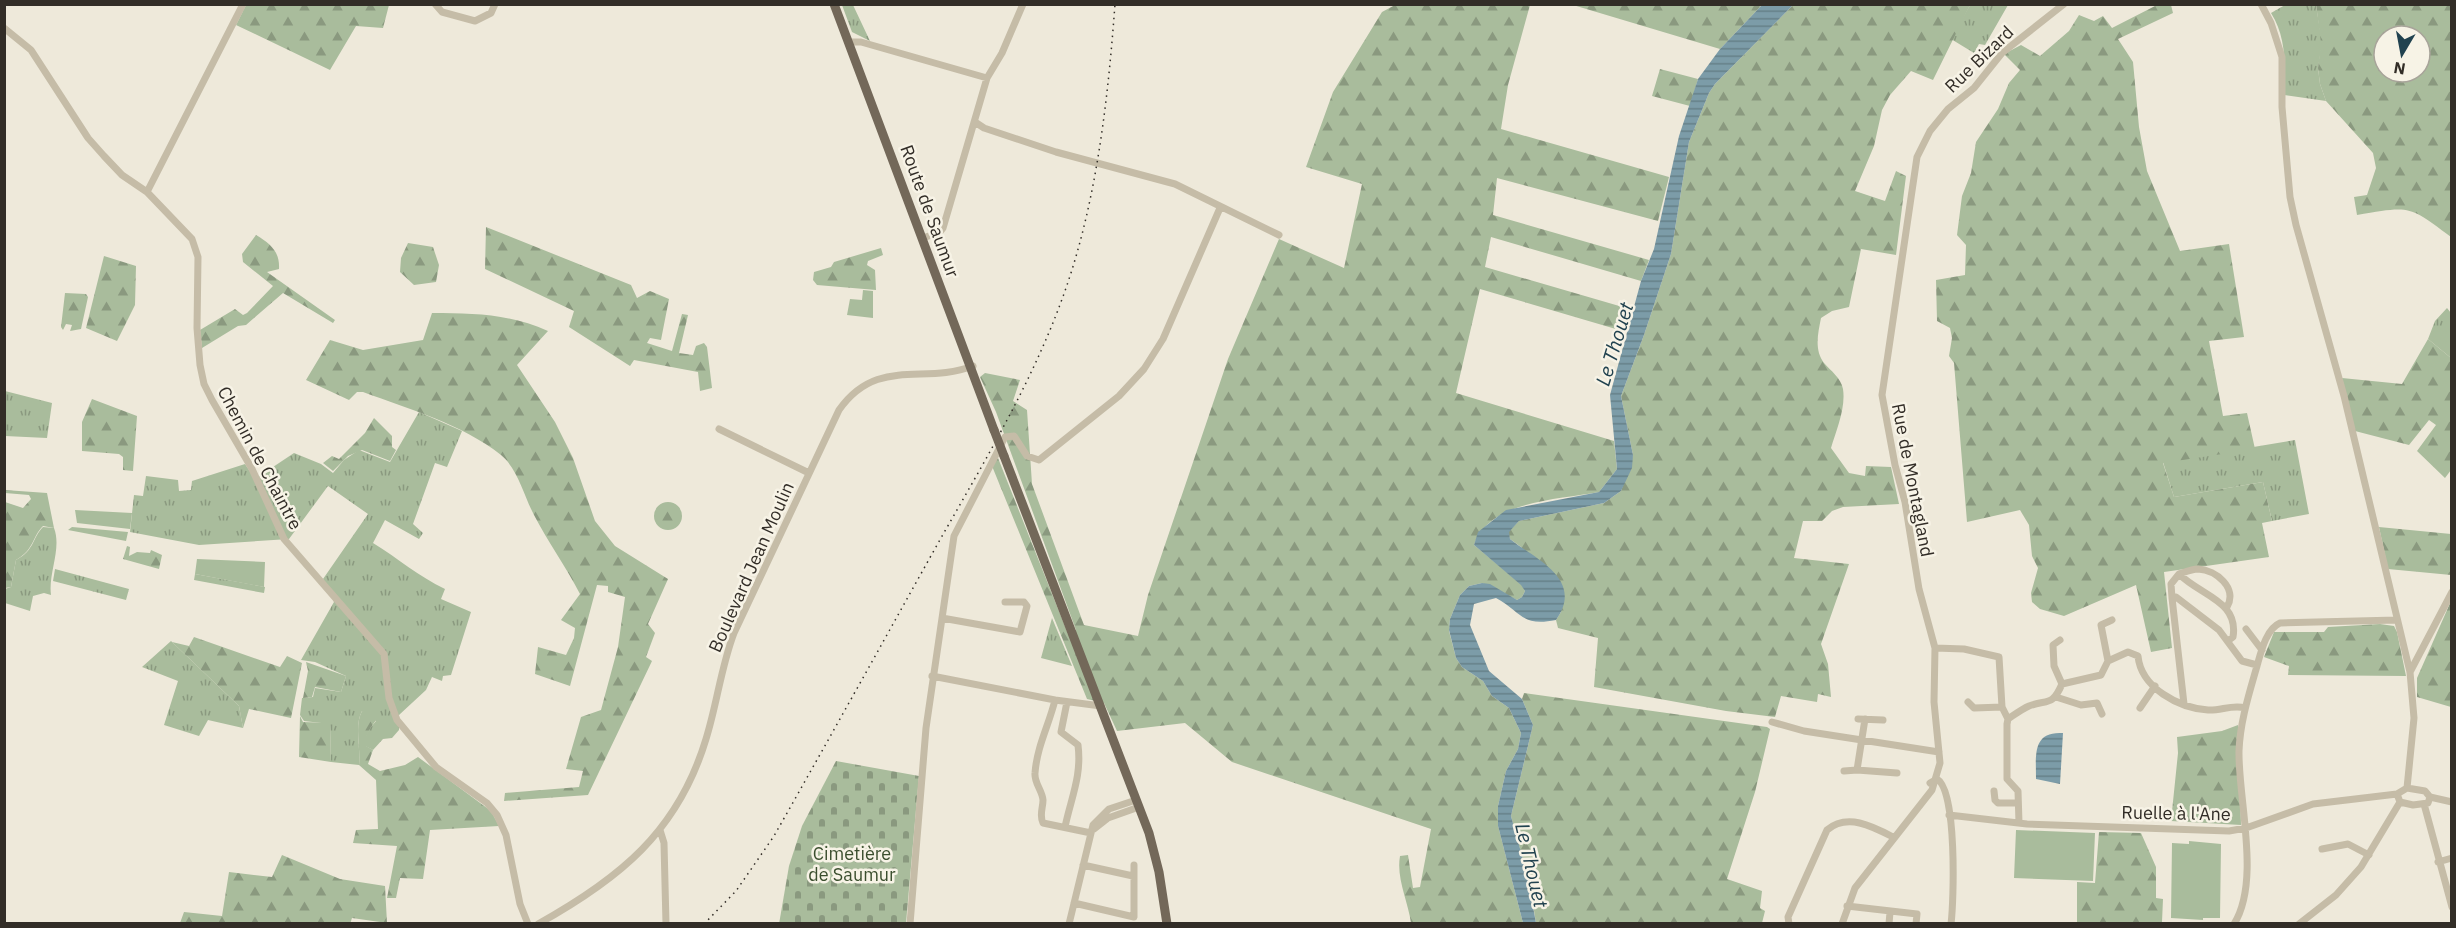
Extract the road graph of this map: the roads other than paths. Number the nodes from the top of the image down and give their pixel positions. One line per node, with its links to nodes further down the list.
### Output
1 (243, 4): 13 (street)
2 (435, 4): 3 (street)
3 (495, 4)
4 (836, 4): 9 (main road, Route de Saumur)
5 (1023, 4): 10 (street)
6 (2064, 4): 12 (street, Rue Bizard)
7 (2261, 4): 27 (street)
8 (4, 28): 13 (street, Chemin de Chaintre)
9 (850, 41): 10 (street); 16 (main road, Route de Saumur)
10 (987, 78): 11 (street)
11 (975, 122): 14 (street); 16 (street)
12 (1923, 142): 31 (street, Rue de Montagland)
13 (147, 192): 87 (street, Chemin de Chaintre)
14 (1220, 208): 15 (street); 25 (street)
15 (1279, 235)
16 (924, 238): 17 (main road, Route de Saumur)
17 (971, 366): 19 (street, Boulevard Jean Moulin); 44 (main road, Route de Saumur, bridge)
18 (719, 429): 19 (street)
19 (809, 473): 72 (street, Boulevard Jean Moulin)
20 (2179, 574): 22 (street); 24 (street); 24 (street)
21 (2451, 592): 35 (street)
22 (2172, 598): 30 (street); 43 (street)
23 (1005, 602): 25 (street)
24 (2227, 608): 30 (street)
25 (942, 618): 36 (street)
26 (2112, 620): 33 (street)
27 (2397, 620): 32 (street); 35 (street)
28 (2246, 629): 32 (street)
29 (2060, 640): 37 (street)
30 (2229, 640): 34 (street)
31 (1935, 648): 45 (street); 55 (street, Rue de Montagland)
32 (2262, 650): 34 (street)
33 (2108, 661): 37 (street); 38 (street)
34 (2257, 665): 47 (street)
35 (2410, 672): 60 (street)
36 (932, 676): 40 (street); 90 (street)
37 (2061, 684): 39 (street)
38 (2155, 686): 43 (street); 46 (street)
39 (2056, 697): 48 (street); 49 (street)
40 (1055, 700): 41 (street); 52 (street)
41 (1067, 702): 44 (street); 53 (street)
42 (1968, 702): 45 (street)
43 (2184, 704): 47 (street)
44 (1101, 706): 66 (main road, Route de Saumur)
45 (2002, 707): 49 (street)
46 (2140, 708)
47 (2245, 708): 71 (street)
48 (2102, 714)
49 (2008, 719): 65 (street)
50 (1883, 720): 54 (street)
51 (1772, 723): 54 (street)
52 (1046, 729): 53 (street); 70 (street)
53 (1061, 732): 70 (street)
54 (1862, 740): 55 (street); 56 (street)
55 (1939, 752): 59 (street, Rue de Montagland)
56 (1857, 770): 57 (street); 58 (street)
57 (1844, 771)
58 (1898, 773)
59 (1935, 782): 68 (street, Rue de Montagland); 74 (street)
60 (2408, 788): 62 (street); 63 (street)
61 (1994, 791): 65 (street)
62 (2430, 797): 64 (street); 67 (street)
63 (2398, 798): 67 (street, Ruelle à l'Ane); 71 (street, Ruelle à l'Ane); 76 (street)
64 (2451, 802)
65 (2018, 803): 69 (street)
66 (1137, 804): 73 (street); 92 (main road, Route de Saumur)
67 (2424, 804): 78 (street)
68 (1949, 812): 69 (street, Ruelle à l'Ane); 97 (street, Rue de Montagland)
69 (2019, 823): 71 (street, Ruelle à l'Ane)
70 (1065, 827): 73 (street)
71 (2246, 828): 98 (street)
72 (660, 830): 88 (street, Boulevard Jean Moulin); 89 (street)
73 (1091, 833): 79 (street)
74 (1893, 837): 83 (street); 93 (street)
75 (2322, 849): 76 (street)
76 (2369, 855): 99 (street)
77 (2451, 858): 78 (street)
78 (2438, 861): 84 (street)
79 (1083, 865): 81 (street); 82 (street)
80 (1134, 865): 81 (street)
81 (1133, 876): 86 (street)
82 (1074, 903): 86 (street); 91 (street)
83 (1847, 906): 85 (street); 94 (street)
84 (2451, 906)
85 (1890, 912): 95 (street); 96 (street)
86 (1130, 920)
87 (528, 924)
88 (538, 924)
89 (666, 924)
90 (910, 924)
91 (1069, 924)
92 (1167, 924)
93 (1789, 924)
94 (1842, 924)
95 (1889, 924)
96 (1916, 924)
97 (1952, 924)
98 (2234, 924)
99 (2299, 924)

